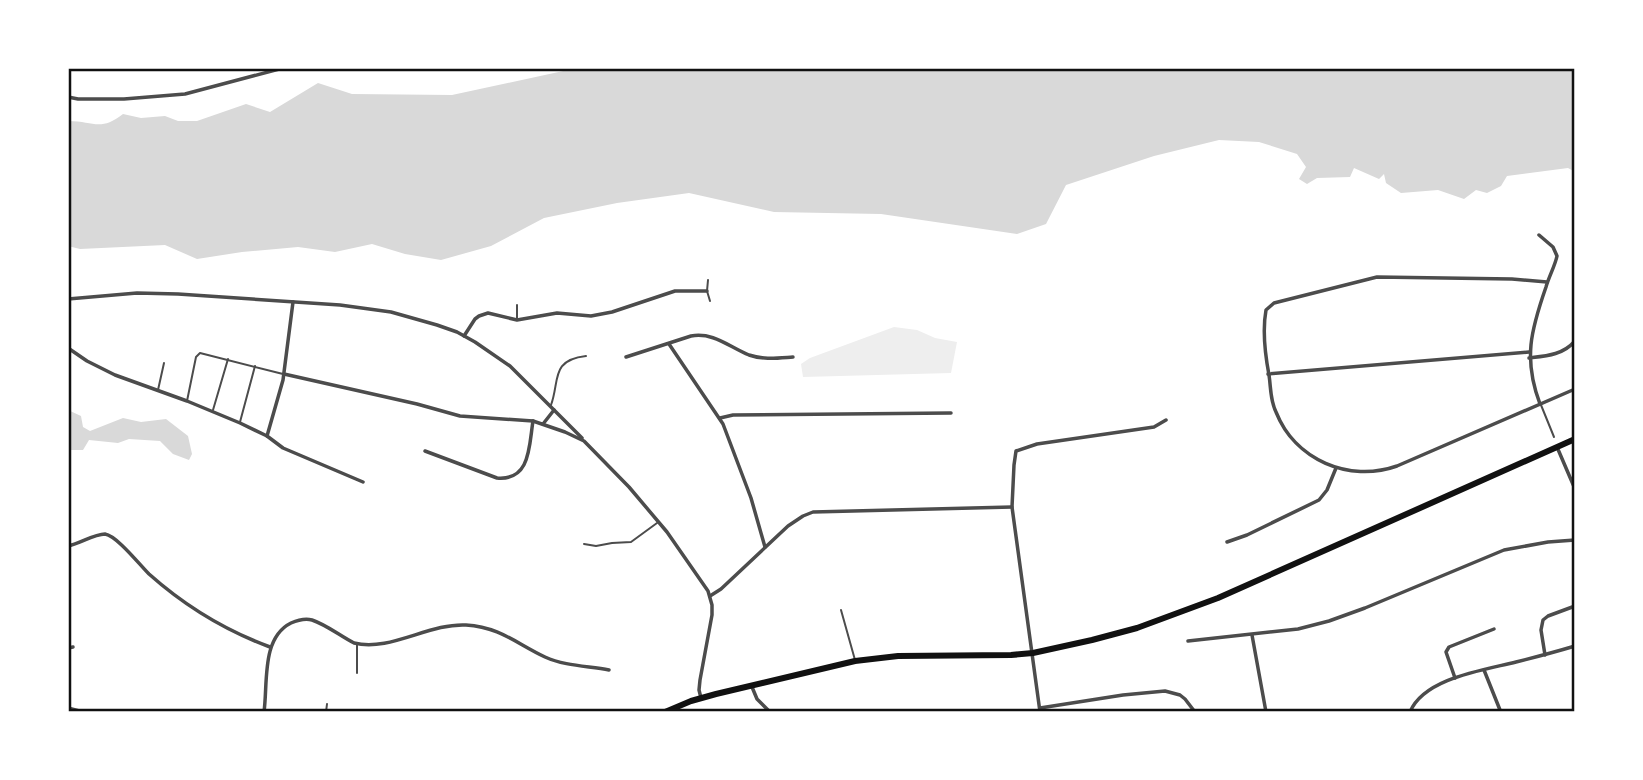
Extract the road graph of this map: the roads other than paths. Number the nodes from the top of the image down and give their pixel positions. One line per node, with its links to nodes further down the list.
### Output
1 (71, 68): 2 (street)
2 (119, 68)
3 (283, 68): 4 (street)
4 (68, 97)
5 (1539, 235): 7 (street)
6 (708, 280): 8 (lane)
7 (1547, 282): 18 (street); 27 (street)
8 (707, 291): 10 (lane); 13 (street)
9 (68, 299): 11 (street)
10 (710, 301)
11 (293, 302): 14 (street); 26 (street)
12 (517, 305): 13 (lane)
13 (517, 320): 14 (street)
14 (464, 336): 32 (street)
15 (1575, 341): 22 (street)
16 (669, 344): 20 (street); 21 (street); 35 (street)
17 (68, 348): 29 (street)
18 (1529, 352): 22 (street); 27 (street)
19 (586, 356): 32 (lane)
20 (626, 357)
21 (793, 357)
22 (1529, 358): 31 (street)
23 (228, 359): 25 (lane); 30 (lane); 33 (lane)
24 (164, 363): 29 (lane)
25 (255, 366): 26 (lane); 38 (lane)
26 (284, 374): 37 (street); 40 (street)
27 (1268, 374): 46 (street)
28 (1575, 389): 31 (street)
29 (158, 391): 30 (street)
30 (187, 401): 33 (street)
31 (1540, 404): 41 (lane); 46 (street)
32 (552, 408): 39 (street); 43 (street)
33 (212, 411): 38 (street)
34 (951, 413): 35 (street)
35 (720, 418): 55 (street)
36 (1166, 420): 49 (street)
37 (533, 421): 39 (street); 45 (street)
38 (240, 423): 40 (street)
39 (543, 424): 43 (street)
40 (267, 436): 47 (street)
41 (1554, 437)
42 (1575, 439): 44 (main road)
43 (584, 442): 50 (street)
44 (1557, 447): 48 (street); 65 (main road)
45 (425, 451)
46 (1336, 468): 52 (street)
47 (363, 482)
48 (1575, 489)
49 (1013, 508): 55 (street); 65 (street)
50 (658, 522): 53 (lane); 56 (street)
51 (1575, 540): 60 (street)
52 (1227, 542)
53 (584, 544)
54 (68, 546): 64 (street)
55 (765, 547): 56 (street)
56 (710, 596): 73 (street)
57 (1575, 606): 66 (street)
58 (841, 610): 67 (lane)
59 (1494, 629): 71 (street)
60 (1252, 635): 61 (street); 83 (street)
61 (1188, 640)
62 (357, 644): 64 (street); 68 (street); 70 (lane)
63 (1575, 646): 66 (street)
64 (270, 647): 78 (street)
65 (1033, 653): 67 (main road); 76 (street)
66 (1545, 655): 69 (street)
67 (855, 661): 72 (main road)
68 (609, 670)
69 (1484, 670): 71 (street); 85 (street)
70 (357, 673)
71 (1455, 678): 84 (street)
72 (751, 685): 73 (main road); 81 (street)
73 (701, 698): 80 (main road)
74 (327, 704): 79 (lane)
75 (68, 708): 77 (street)
76 (1040, 710): 82 (street)
77 (83, 712)
78 (264, 712)
79 (326, 712)
80 (665, 712)
81 (770, 712)
82 (1195, 712)
83 (1266, 712)
84 (1410, 712)
85 (1495, 712)

